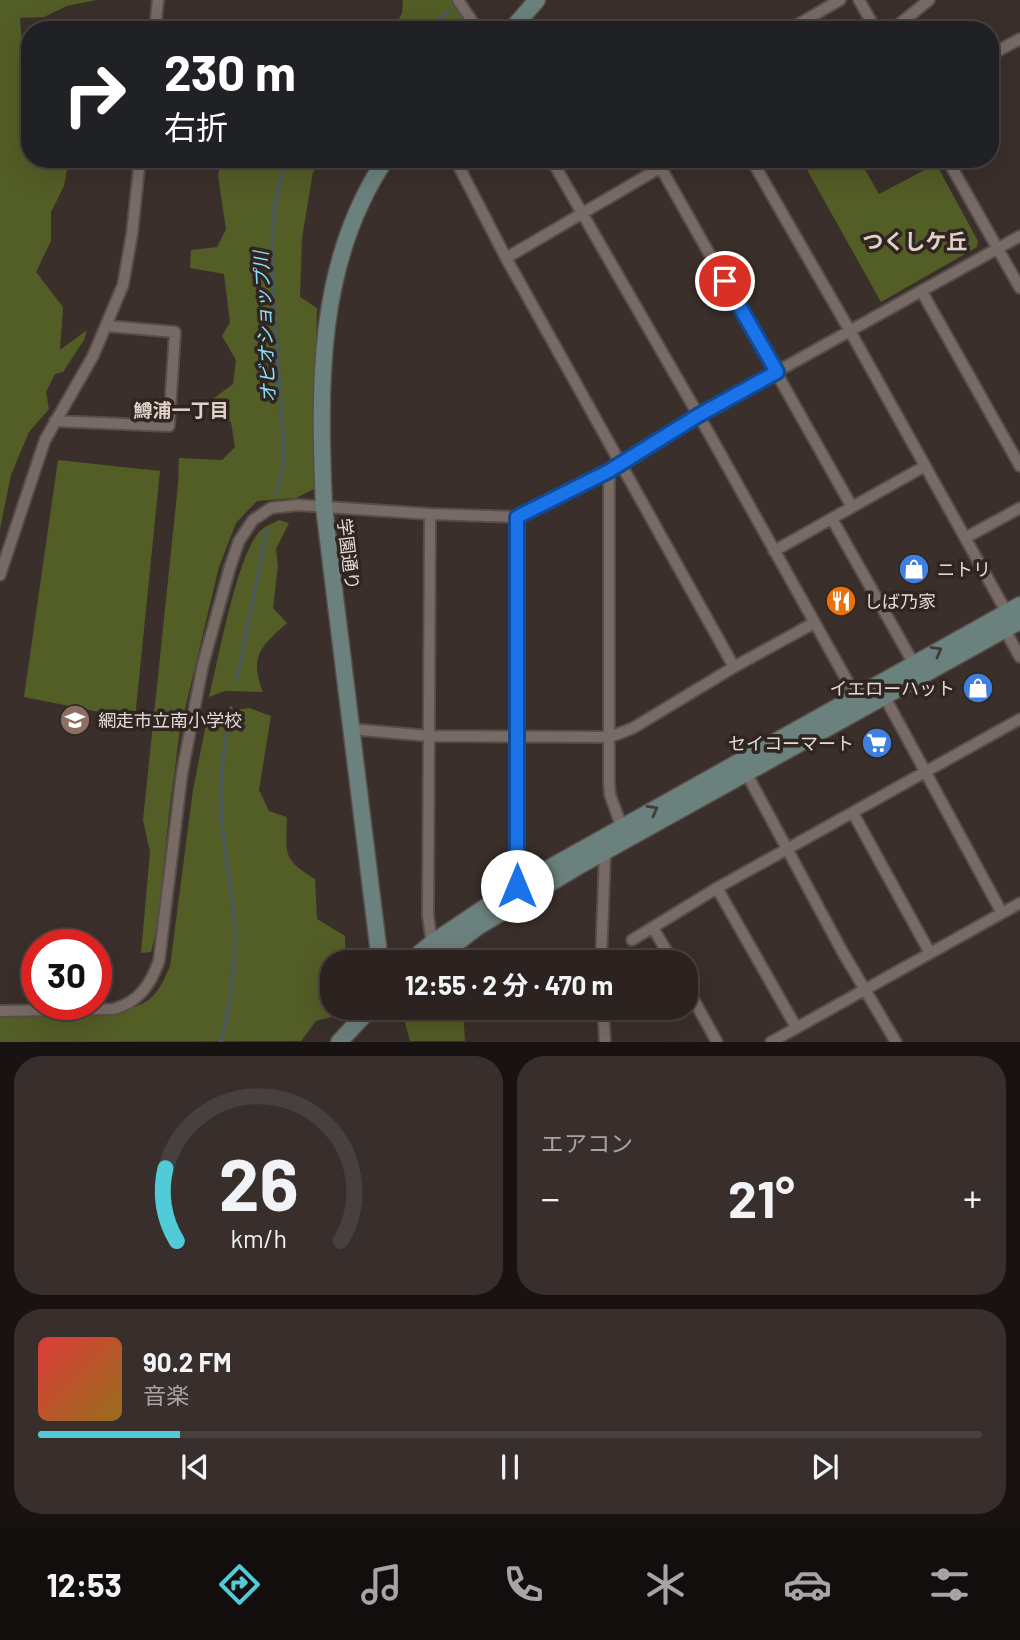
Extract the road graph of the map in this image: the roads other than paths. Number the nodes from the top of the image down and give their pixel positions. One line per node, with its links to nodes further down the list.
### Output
1 (158, 0): 7 (street)
2 (458, 0): 8 (street)
3 (537, 0): 9 (street)
4 (840, 0): 10 (street)
5 (859, 0): 11 (street)
6 (929, 0): 12 (street)
7 (156, 21)
8 (472, 21)
9 (519, 21)
10 (804, 21)
11 (871, 21)
12 (903, 21)
13 (1020, 39): 14 (street)
14 (999, 50)
15 (139, 168): 28 (street)
16 (381, 168): 37 (street, 学園通り)
17 (460, 168): 25 (street)
18 (559, 168): 22 (street)
19 (660, 168): 22 (street); 30 (street)
20 (756, 168): 29 (street)
21 (952, 168): 24 (street)
22 (582, 214): 25 (street); 31 (street)
23 (1020, 236): 24 (street)
24 (998, 248): 26 (street); 27 (street)
25 (506, 258): 33 (street)
26 (1020, 288)
27 (922, 292): 29 (street); 35 (street)
28 (107, 326): 32 (street); 32 (street)
29 (850, 331): 30 (street); 34 (street)
30 (777, 372): 31 (street); 38 (street)
31 (699, 415): 33 (street); 44 (street)
32 (55, 421): 45 (street)
33 (620, 463): 36 (street); 51 (street)
34 (925, 466): 38 (street); 43 (street)
35 (1020, 466)
36 (609, 471): 41 (street); 58 (street)
37 (324, 506): 40 (street); 55 (street, 学園通り); 80 (street)
38 (852, 508): 42 (street)
39 (1020, 508): 43 (street)
40 (430, 514): 41 (street); 56 (street)
41 (517, 517): 57 (street)
42 (832, 519): 44 (street); 50 (street)
43 (965, 538): 46 (street)
44 (774, 551): 47 (street)
45 (0, 575)
46 (1016, 613): 48 (street); 50 (street, one-way to 46)
47 (814, 623): 51 (street); 53 (street)
48 (1005, 630): 49 (street); 52 (street)
49 (1020, 657)
50 (914, 664): 52 (street)
51 (734, 667): 58 (street)
52 (881, 690): 53 (street); 60 (street)
53 (859, 702): 59 (street)
54 (1020, 719): 60 (street)
55 (351, 729): 56 (street); 72 (street, 学園通り)
56 (429, 736): 57 (street); 71 (street)
57 (516, 736): 58 (street); 66 (street)
58 (610, 737): 62 (street)
59 (743, 768): 62 (street); 64 (street)
60 (925, 773): 61 (street); 68 (street)
61 (853, 813): 64 (street); 77 (street)
62 (624, 834): 63 (street)
63 (602, 845): 66 (street); 75 (street)
64 (787, 850): 65 (street); 78 (street)
65 (717, 888): 69 (street); 83 (street)
66 (520, 892): 71 (street); 74 (street)
67 (1020, 903): 68 (street)
68 (1002, 914): 77 (street)
69 (653, 928): 70 (street); 76 (street)
70 (632, 940)
71 (432, 943): 73 (street)
72 (379, 950)
73 (424, 950)
74 (448, 950)
75 (601, 950)
76 (666, 950)
77 (930, 953): 78 (street)
78 (864, 989): 83 (street); 88 (street)
79 (698, 1007): 86 (street)
80 (0, 1011)
81 (359, 1020): 84 (street)
82 (604, 1020): 85 (street)
83 (796, 1027): 87 (street)
84 (339, 1041)
85 (605, 1041)
86 (717, 1041)
87 (771, 1041)
88 (896, 1041)

